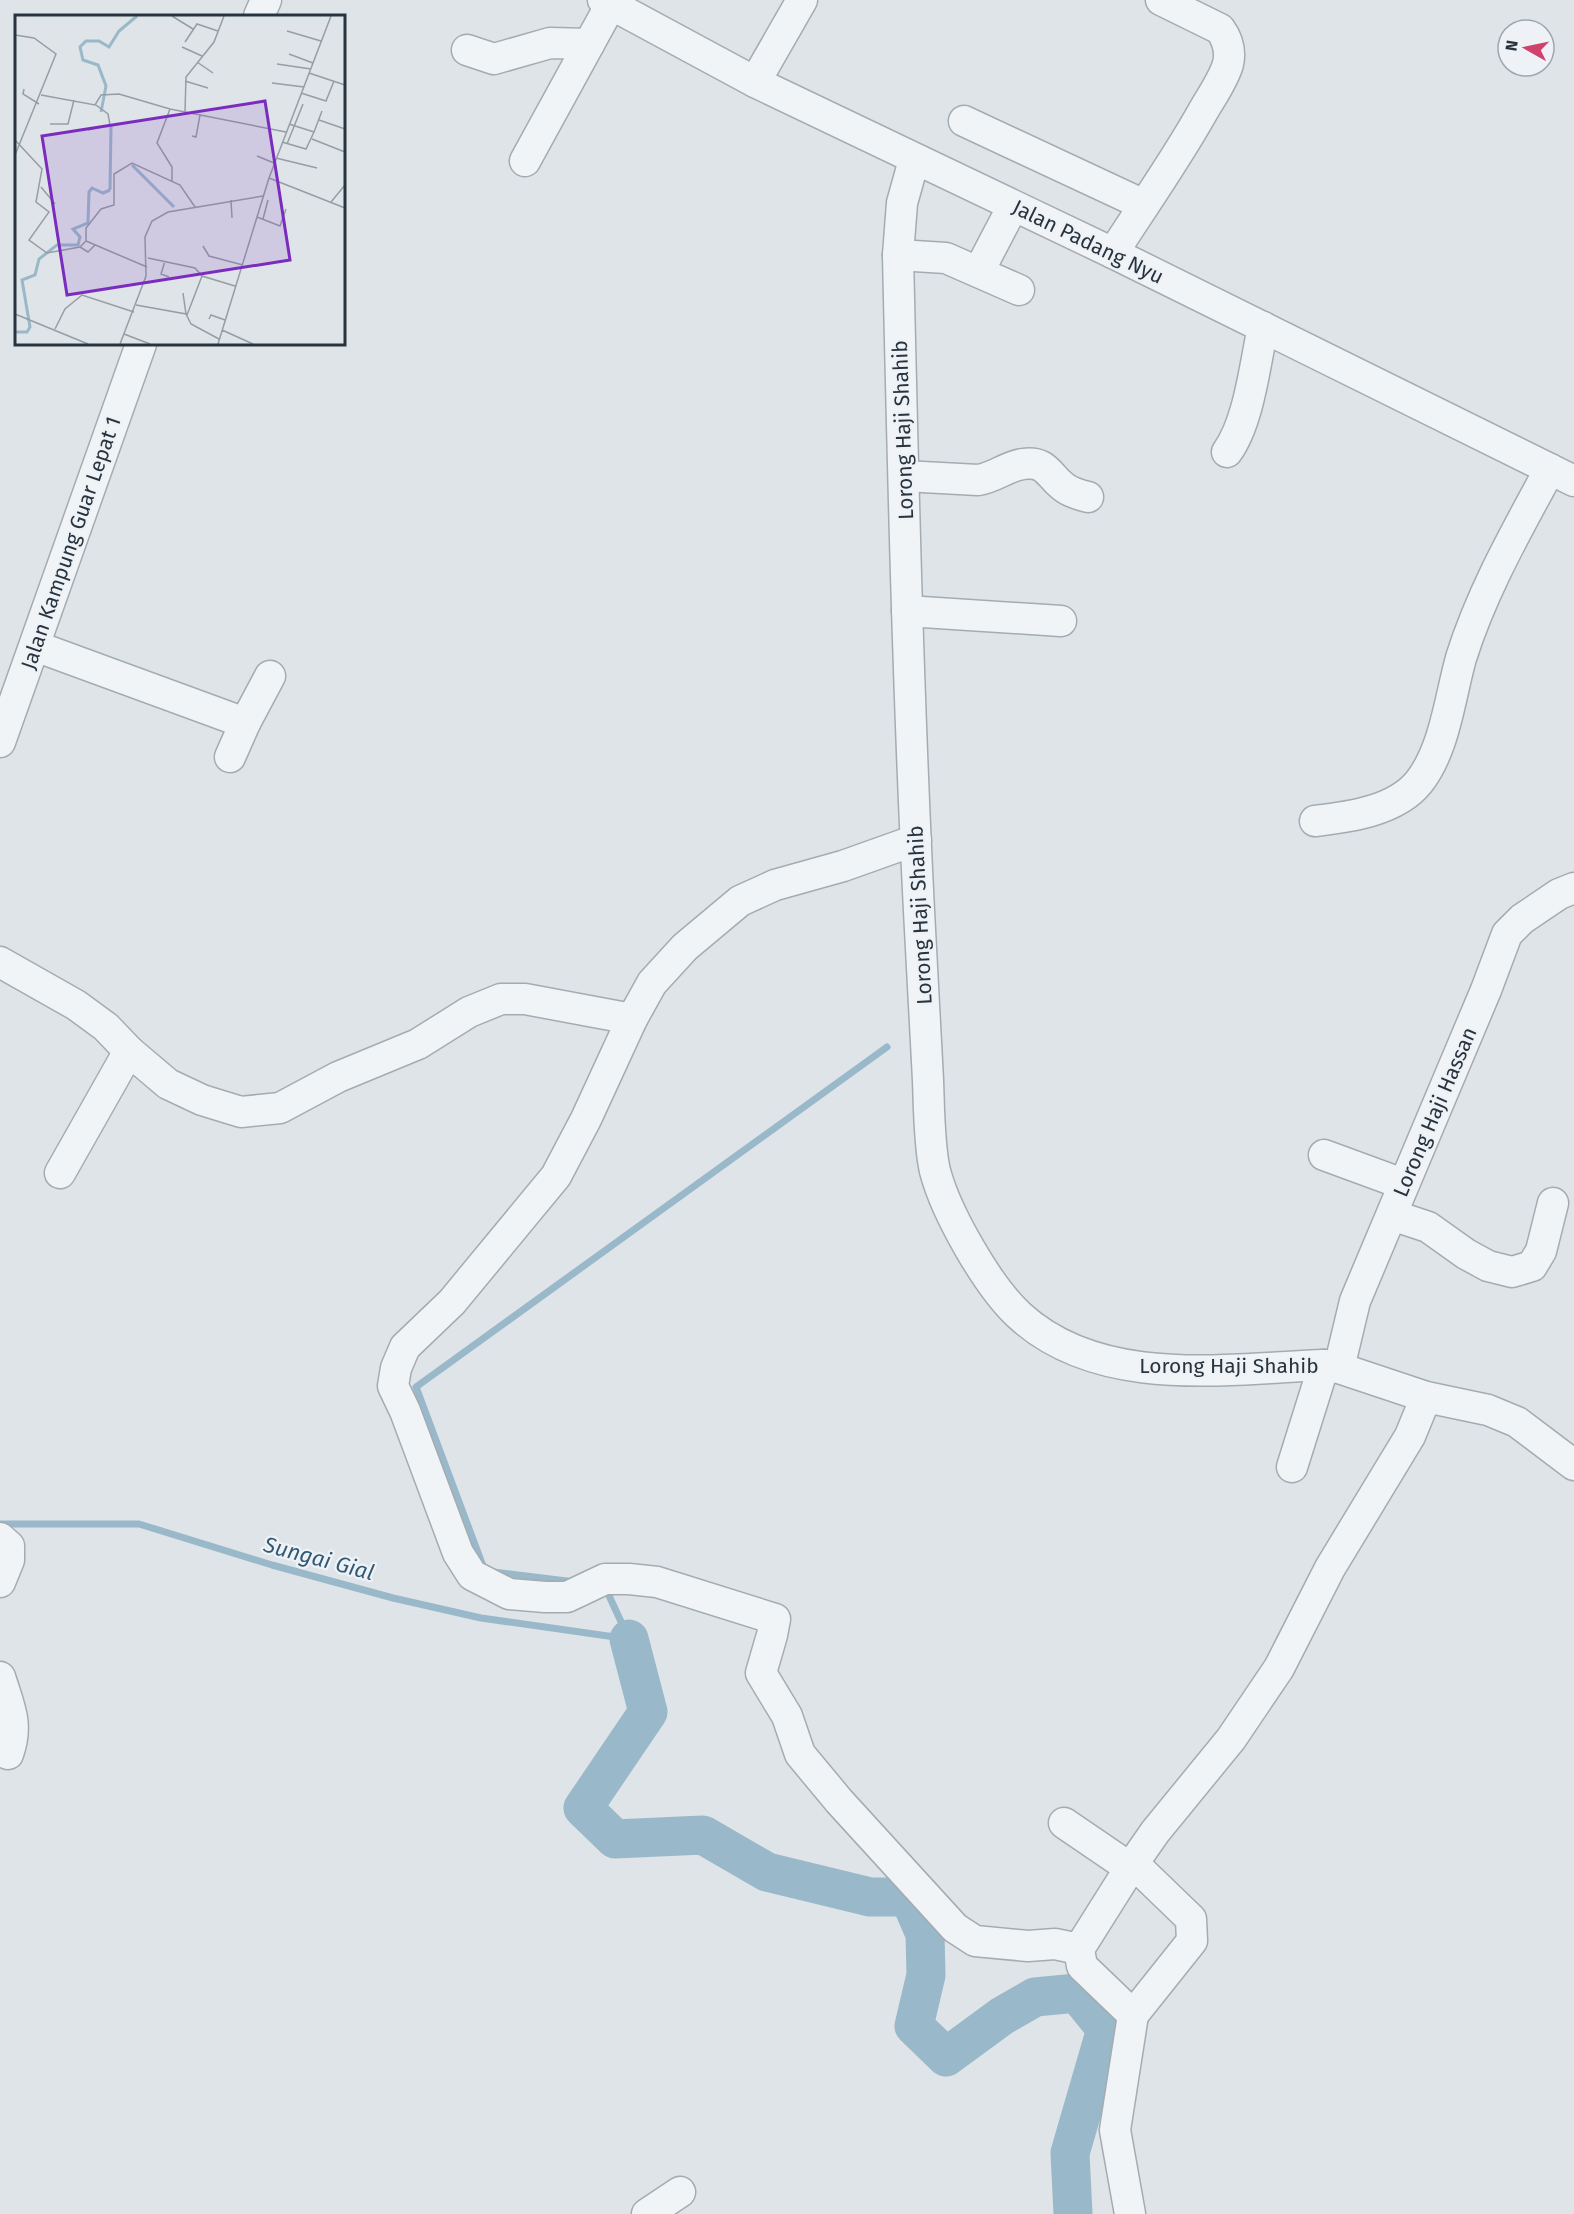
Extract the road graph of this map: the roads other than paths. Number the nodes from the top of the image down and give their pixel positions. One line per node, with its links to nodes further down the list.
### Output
1 (266, 0): 5 (street)
2 (802, 0): 8 (street)
3 (1161, 0): 13 (street)
4 (607, 2): 6 (street); 8 (street, Jalan Padang Nyu)
5 (259, 15)
6 (589, 44): 7 (street); 11 (street)
7 (467, 50)
8 (755, 82): 10 (street, Jalan Padang Nyu)
9 (964, 121): 13 (street)
10 (914, 160): 12 (street, Jalan Padang Nyu); 15 (street, Lorong Haji Shahib)
11 (525, 161)
12 (1012, 206): 14 (street, Jalan Padang Nyu); 16 (street)
13 (1144, 206): 14 (street)
14 (1113, 253): 18 (street, Jalan Padang Nyu)
15 (898, 255): 16 (street); 22 (street, Lorong Haji Shahib)
16 (979, 271): 17 (street)
17 (1019, 290)
18 (1263, 327): 20 (street); 21 (street, Jalan Padang Nyu)
19 (141, 345): 26 (street, Jalan Kampung Guar Lepat 1)
20 (1227, 452)
21 (1562, 475): 31 (street)
22 (904, 476): 23 (street); 24 (street, Lorong Haji Shahib)
23 (1088, 497)
24 (908, 611): 25 (street); 32 (street, Lorong Haji Shahib)
25 (1061, 621)
26 (35, 646): 28 (street); 29 (street, Jalan Kampung Guar Lepat 1)
27 (270, 676): 28 (street)
28 (245, 723): 30 (street)
29 (0, 742)
30 (230, 757)
31 (1315, 821)
32 (916, 840): 35 (street); 42 (street, Lorong Haji Shahib)
33 (1574, 888): 39 (street, Lorong Haji Hassan)
34 (0, 962): 36 (street)
35 (632, 1019): 36 (street); 52 (street)
36 (129, 1051): 38 (street)
37 (1324, 1155): 39 (street)
38 (60, 1173)
39 (1403, 1184): 41 (street, Lorong Haji Hassan)
40 (1553, 1203): 41 (street)
41 (1392, 1215): 42 (street, Lorong Haji Hassan)
42 (1332, 1366): 43 (street); 45 (street, Lorong Haji Hassan)
43 (1426, 1398): 44 (street); 51 (street)
44 (1574, 1465)
45 (1292, 1467)
46 (0, 1538): 47 (street)
47 (0, 1582)
48 (0, 1677): 49 (street)
49 (8, 1754)
50 (1064, 1823): 51 (street)
51 (1131, 1865): 52 (street); 53 (street)
52 (1079, 1949): 53 (street)
53 (1133, 2016): 56 (street)
54 (680, 2192): 55 (street)
55 (647, 2214)
56 (1130, 2214)

